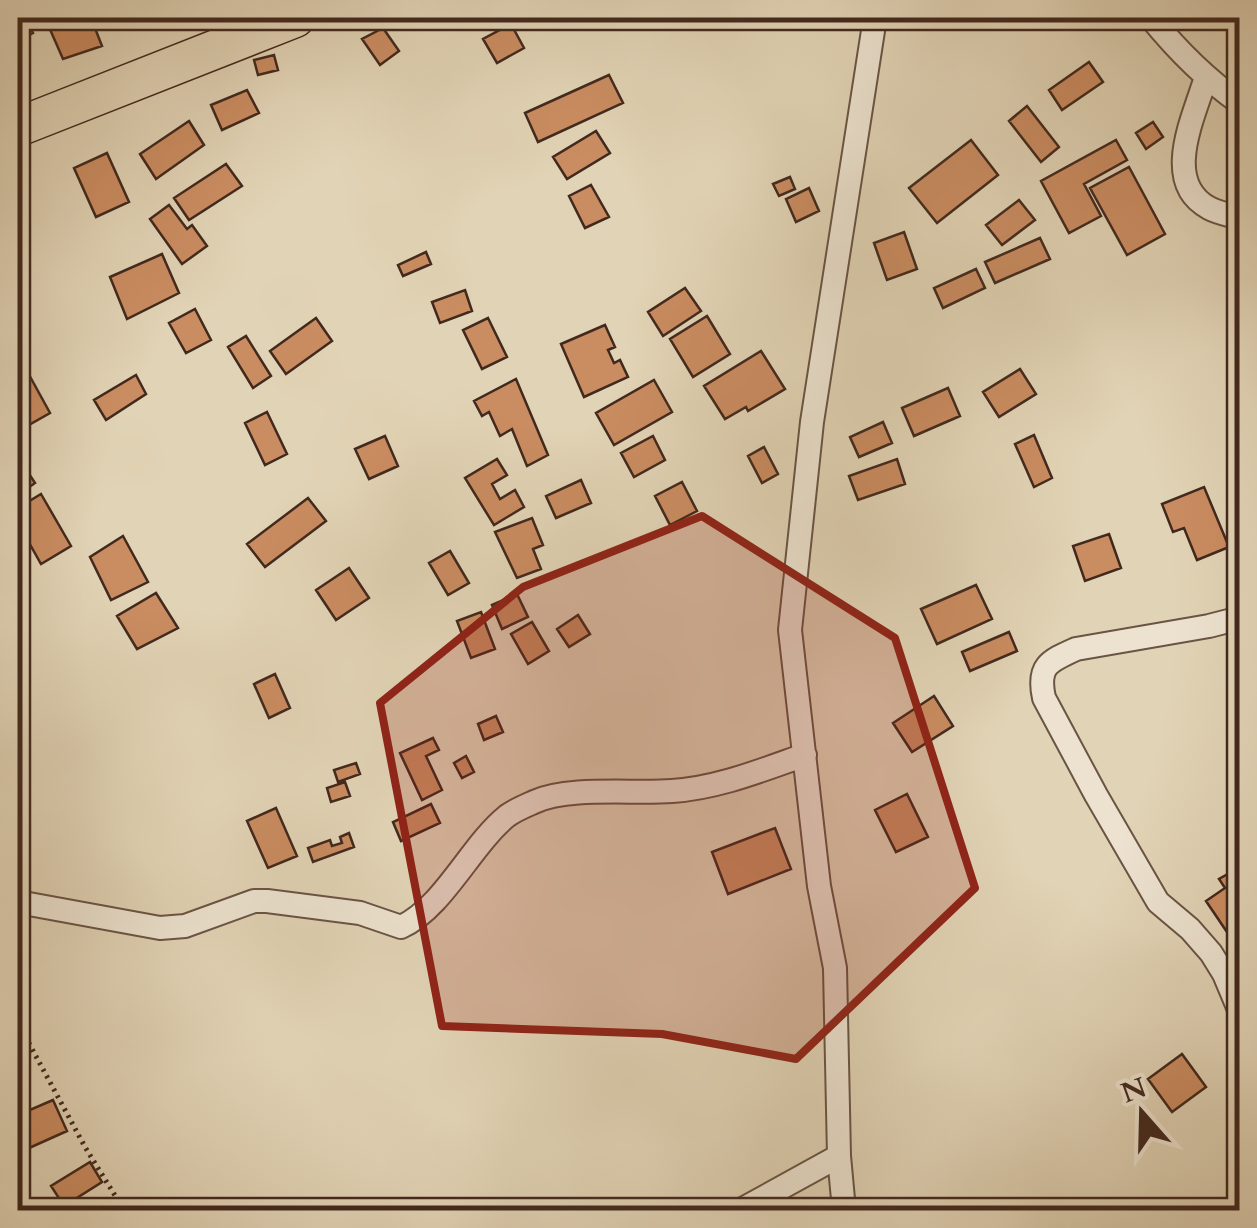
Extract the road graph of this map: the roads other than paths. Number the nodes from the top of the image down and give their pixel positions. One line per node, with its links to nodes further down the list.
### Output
1 (295, 18): 6 (main road)
2 (875, 18): 9 (street)
3 (1151, 18): 4 (street)
4 (1206, 77): 5 (street); 7 (street)
5 (1239, 107)
6 (18, 127)
7 (1240, 218)
8 (1240, 618): 11 (street)
9 (805, 756): 10 (street); 12 (street)
10 (18, 902)
11 (1240, 1012)
12 (839, 1156): 13 (street); 14 (street)
13 (741, 1210)
14 (844, 1210)

